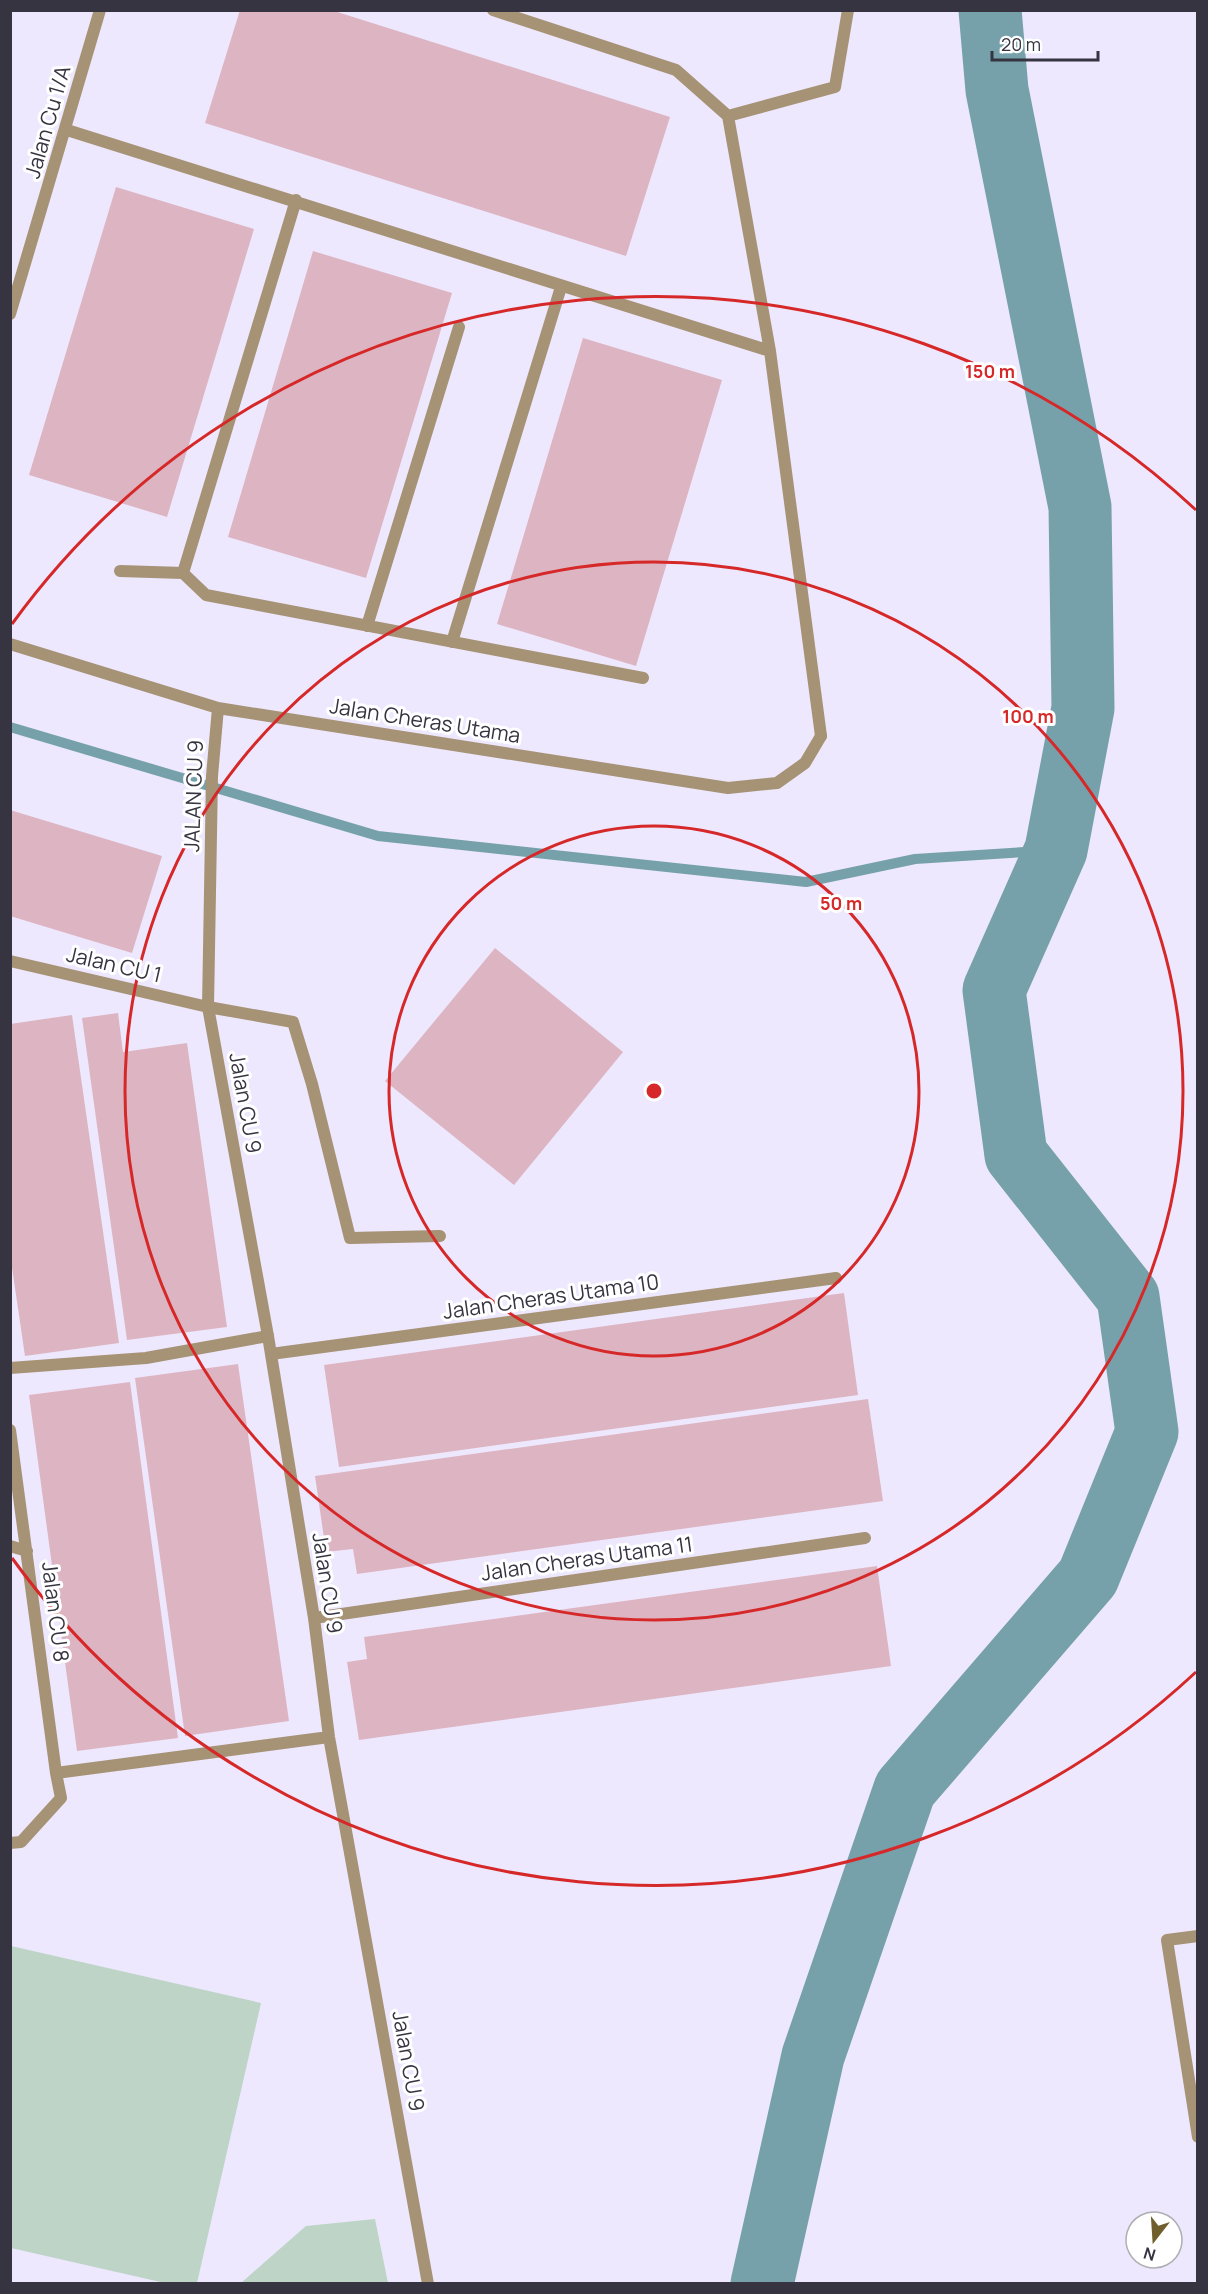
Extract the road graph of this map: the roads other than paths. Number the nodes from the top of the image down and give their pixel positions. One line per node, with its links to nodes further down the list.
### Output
1 (100, 10): 5 (street, Jalan Cu 1/A)
2 (493, 10): 4 (street)
3 (848, 10): 4 (street)
4 (728, 116): 10 (street)
5 (67, 129): 6 (street); 8 (street, Jalan Cu 1/A)
6 (296, 200): 7 (street); 12 (street)
7 (561, 287): 10 (street); 14 (street)
8 (10, 314)
9 (459, 327): 13 (street)
10 (771, 351): 17 (street, Jalan Cheras Utama)
11 (120, 571): 12 (street)
12 (183, 573): 13 (street)
13 (367, 626): 14 (street)
14 (452, 642): 16 (street)
15 (10, 644): 17 (street, Jalan Cheras Utama)
16 (643, 678)
17 (218, 708): 18 (street, JALAN CU 9)
18 (211, 886): 20 (street, Jalan CU 9)
19 (10, 961): 20 (street, Jalan CU 1)
20 (208, 1007): 21 (street, Jalan CU 1); 23 (street, Jalan CU 9)
21 (440, 1236)
22 (836, 1278): 24 (street, Jalan Cheras Utama 10)
23 (268, 1336): 24 (street, Jalan CU 9); 25 (street)
24 (271, 1354): 30 (street, Jalan CU 9)
25 (10, 1368)
26 (10, 1431): 29 (street, Jalan CU 8)
27 (865, 1538): 30 (street, Jalan Cheras Utama 11)
28 (10, 1546): 29 (street)
29 (27, 1551): 32 (street, Jalan CU 8)
30 (314, 1618): 31 (street, Jalan CU 9)
31 (329, 1737): 32 (street); 36 (street, Jalan CU 9)
32 (56, 1773): 33 (street, Jalan CU 8)
33 (10, 1843)
34 (1197, 1936): 35 (street)
35 (1197, 2137)
36 (428, 2283)

